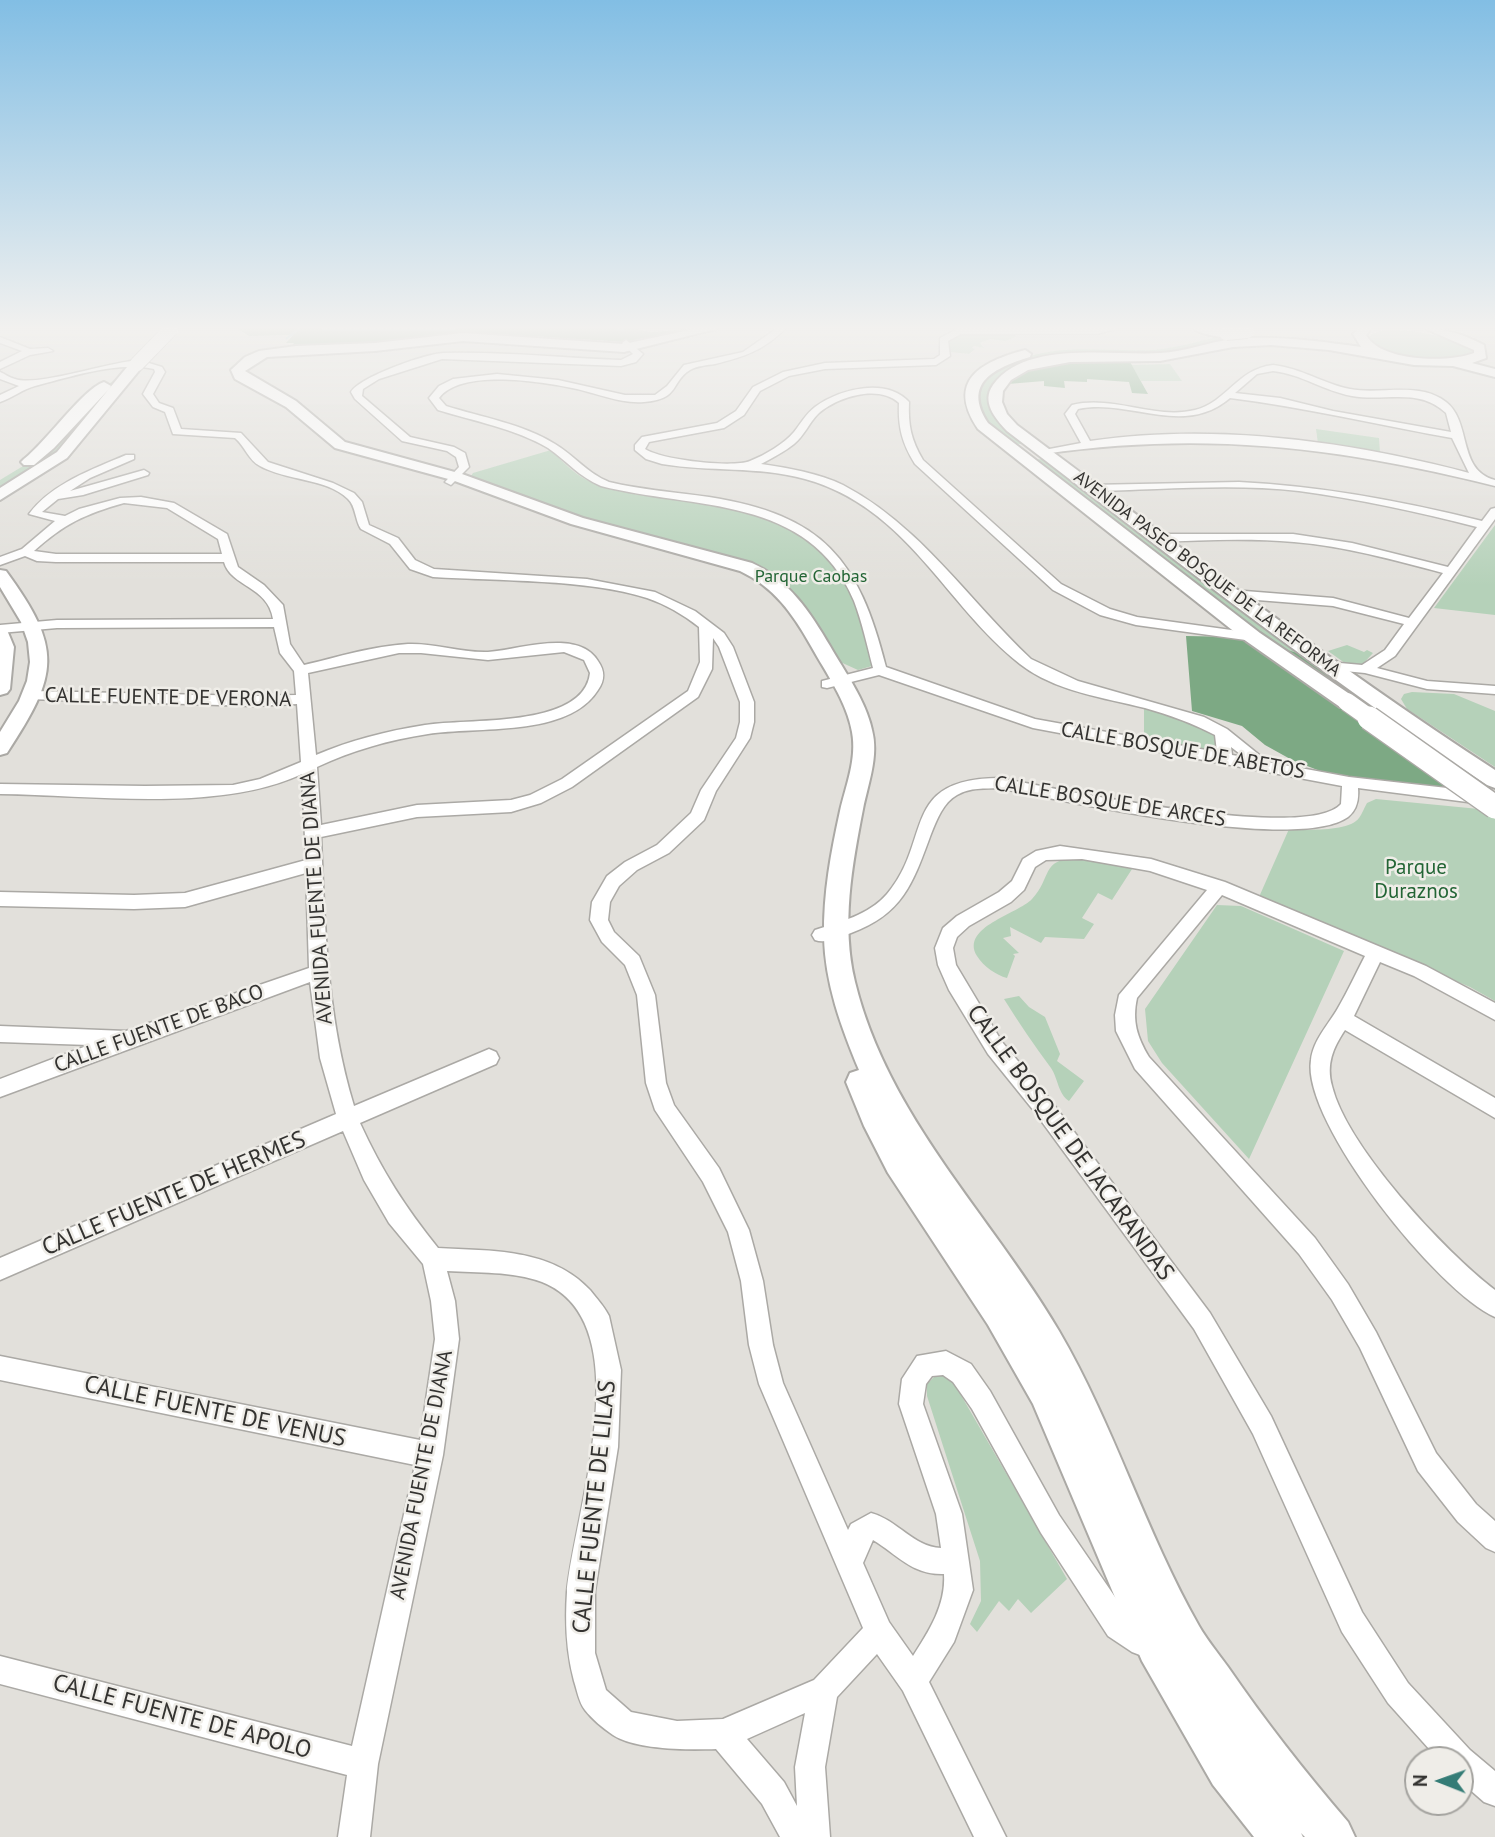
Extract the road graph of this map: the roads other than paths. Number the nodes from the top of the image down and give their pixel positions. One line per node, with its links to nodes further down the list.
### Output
1 (75, 415): 23 (main road)
2 (97, 415): 28 (main road)
3 (171, 415): 49 (street)
4 (304, 415): 24 (main road)
5 (381, 415): 24 (street)
6 (463, 415): 56 (street)
7 (737, 415): 20 (street)
8 (812, 415): 20 (street)
9 (902, 415): 50 (street)
10 (976, 415): 18 (main road, AVENIDA PASEO BOSQUE DE LA REFORMA, bridge)
11 (1001, 415): 17 (main road, AVENIDA PASEO BOSQUE DE LA REFORMA)
12 (1070, 415): 16 (street)
13 (1340, 415): 15 (street)
14 (1452, 415): 15 (street)
15 (1457, 436): 21 (street)
16 (1086, 443): 17 (street); 21 (street)
17 (1041, 449): 18 (main road); 26 (main road, AVENIDA PASEO BOSQUE DE LA REFORMA)
18 (1017, 454): 44 (main road, AVENIDA PASEO BOSQUE DE LA REFORMA)
19 (131, 457): 29 (street)
20 (749, 466): 64 (street)
21 (1464, 469): 25 (street)
22 (144, 473): 29 (street)
23 (0, 478)
24 (454, 479): 58 (main road)
25 (1495, 483)
26 (1090, 488): 27 (street); 30 (main road, AVENIDA PASEO BOSQUE DE LA REFORMA)
27 (1130, 489): 30 (street); 33 (street)
28 (0, 495)
29 (57, 496): 32 (street)
30 (1107, 500): 35 (main road, AVENIDA PASEO BOSQUE DE LA REFORMA)
31 (1495, 511): 33 (street)
32 (66, 520): 36 (street, AVENIDA FUENTE DE DIANA); 38 (street, AVENIDA FUENTE DE DIANA)
33 (1484, 525): 40 (street)
34 (1200, 537): 35 (street); 37 (street); 40 (street)
35 (1158, 538): 37 (main road, AVENIDA PASEO BOSQUE DE LA REFORMA)
36 (26, 552): 38 (street); 39 (street, AVENIDA FUENTE DE DIANA)
37 (1180, 555): 42 (main road, AVENIDA PASEO BOSQUE DE LA REFORMA)
38 (228, 558): 47 (street, AVENIDA FUENTE DE DIANA)
39 (0, 561)
40 (1450, 572): 46 (street)
41 (0, 575): 48 (main road)
42 (1232, 594): 43 (street); 45 (main road, AVENIDA PASEO BOSQUE DE LA REFORMA)
43 (1289, 598): 45 (street); 46 (street)
44 (1221, 612): 50 (street); 52 (main road, AVENIDA PASEO BOSQUE DE LA REFORMA)
45 (1269, 621): 54 (main road, AVENIDA PASEO BOSQUE DE LA REFORMA)
46 (1411, 622): 53 (street)
47 (280, 623): 48 (street); 55 (street, AVENIDA FUENTE DE DIANA)
48 (33, 625): 51 (street); 62 (main road)
49 (705, 627): 74 (street); 96 (street)
50 (1202, 628): 52 (street)
51 (0, 631): 60 (main road)
52 (1253, 637): 73 (main road, AVENIDA PASEO BOSQUE DE LA REFORMA, bridge)
53 (1390, 653): 57 (street); 59 (street)
54 (1329, 666): 57 (street); 69 (main road, AVENIDA PASEO BOSQUE DE LA REFORMA)
55 (300, 670): 63 (street, AVENIDA FUENTE DE DIANA); 68 (street)
56 (880, 670): 58 (street); 66 (street, CALLE BOSQUE DE ABETOS)
57 (1365, 670): 59 (street)
58 (832, 682): 78 (main road)
59 (1408, 682): 61 (street)
60 (0, 689)
61 (1495, 690)
62 (32, 696): 63 (street, CALLE FUENTE DE VERONA); 65 (main road)
63 (304, 699): 68 (street, AVENIDA FUENTE DE DIANA)
64 (1222, 732): 66 (street); 67 (street)
65 (0, 748)
66 (1225, 759): 67 (street, CALLE BOSQUE DE ABETOS)
67 (1264, 766): 70 (street, CALLE BOSQUE DE ABETOS)
68 (308, 767): 71 (street); 74 (street, AVENIDA FUENTE DE DIANA)
69 (1495, 780)
70 (1349, 782): 72 (street, CALLE BOSQUE DE ABETOS); 78 (street, CALLE BOSQUE DE ARCES)
71 (0, 789)
72 (1495, 799)
73 (1495, 807)
74 (312, 833): 75 (street, AVENIDA FUENTE DE DIANA)
75 (314, 864): 77 (street); 80 (street, AVENIDA FUENTE DE DIANA)
76 (1219, 887): 79 (street, CALLE BOSQUE DE JACARANDAS); 94 (street); 104 (street, CALLE BOSQUE DE JACARANDAS)
77 (0, 899)
78 (828, 933): 98 (main road); 99 (main road)
79 (1376, 953): 81 (street, CALLE BOSQUE DE JACARANDAS); 82 (street)
80 (318, 972): 84 (street, CALLE FUENTE DE BACO); 88 (street, AVENIDA FUENTE DE DIANA)
81 (1495, 1013)
82 (1342, 1019): 87 (street); 91 (street)
83 (0, 1034): 84 (street)
84 (131, 1038): 86 (street, CALLE FUENTE DE BACO)
85 (489, 1058): 88 (street, CALLE FUENTE DE HERMES)
86 (0, 1088)
87 (1495, 1108)
88 (348, 1119): 89 (street, AVENIDA FUENTE DE DIANA); 90 (street, CALLE FUENTE DE HERMES)
89 (433, 1259): 93 (street, AVENIDA FUENTE DE DIANA); 103 (street, CALLE FUENTE DE LILAS)
90 (0, 1269)
91 (1495, 1305)
92 (0, 1368): 93 (street, CALLE FUENTE DE VENUS)
93 (430, 1455): 105 (street, AVENIDA FUENTE DE DIANA)
94 (1495, 1539)
95 (957, 1560): 96 (street); 99 (street); 101 (street)
96 (849, 1563): 97 (street)
97 (880, 1632): 101 (street); 102 (street, CALLE FUENTE DE LILAS)
98 (1183, 1636): 99 (street); 113 (main road)
99 (1156, 1647): 112 (main road)
100 (0, 1670): 105 (street, CALLE FUENTE DE APOLO)
101 (913, 1681): 111 (street)
102 (824, 1690): 103 (street, CALLE FUENTE DE LILAS); 110 (street)
103 (723, 1734): 109 (street)
104 (1447, 1746)
105 (363, 1764): 108 (street, AVENIDA FUENTE DE DIANA)
106 (1474, 1772): 107 (street, CALLE BOSQUE DE JACARANDAS)
107 (1495, 1791)
108 (354, 1837)
109 (797, 1837)
110 (814, 1837)
111 (990, 1837)
112 (1281, 1837)
113 (1333, 1837)

